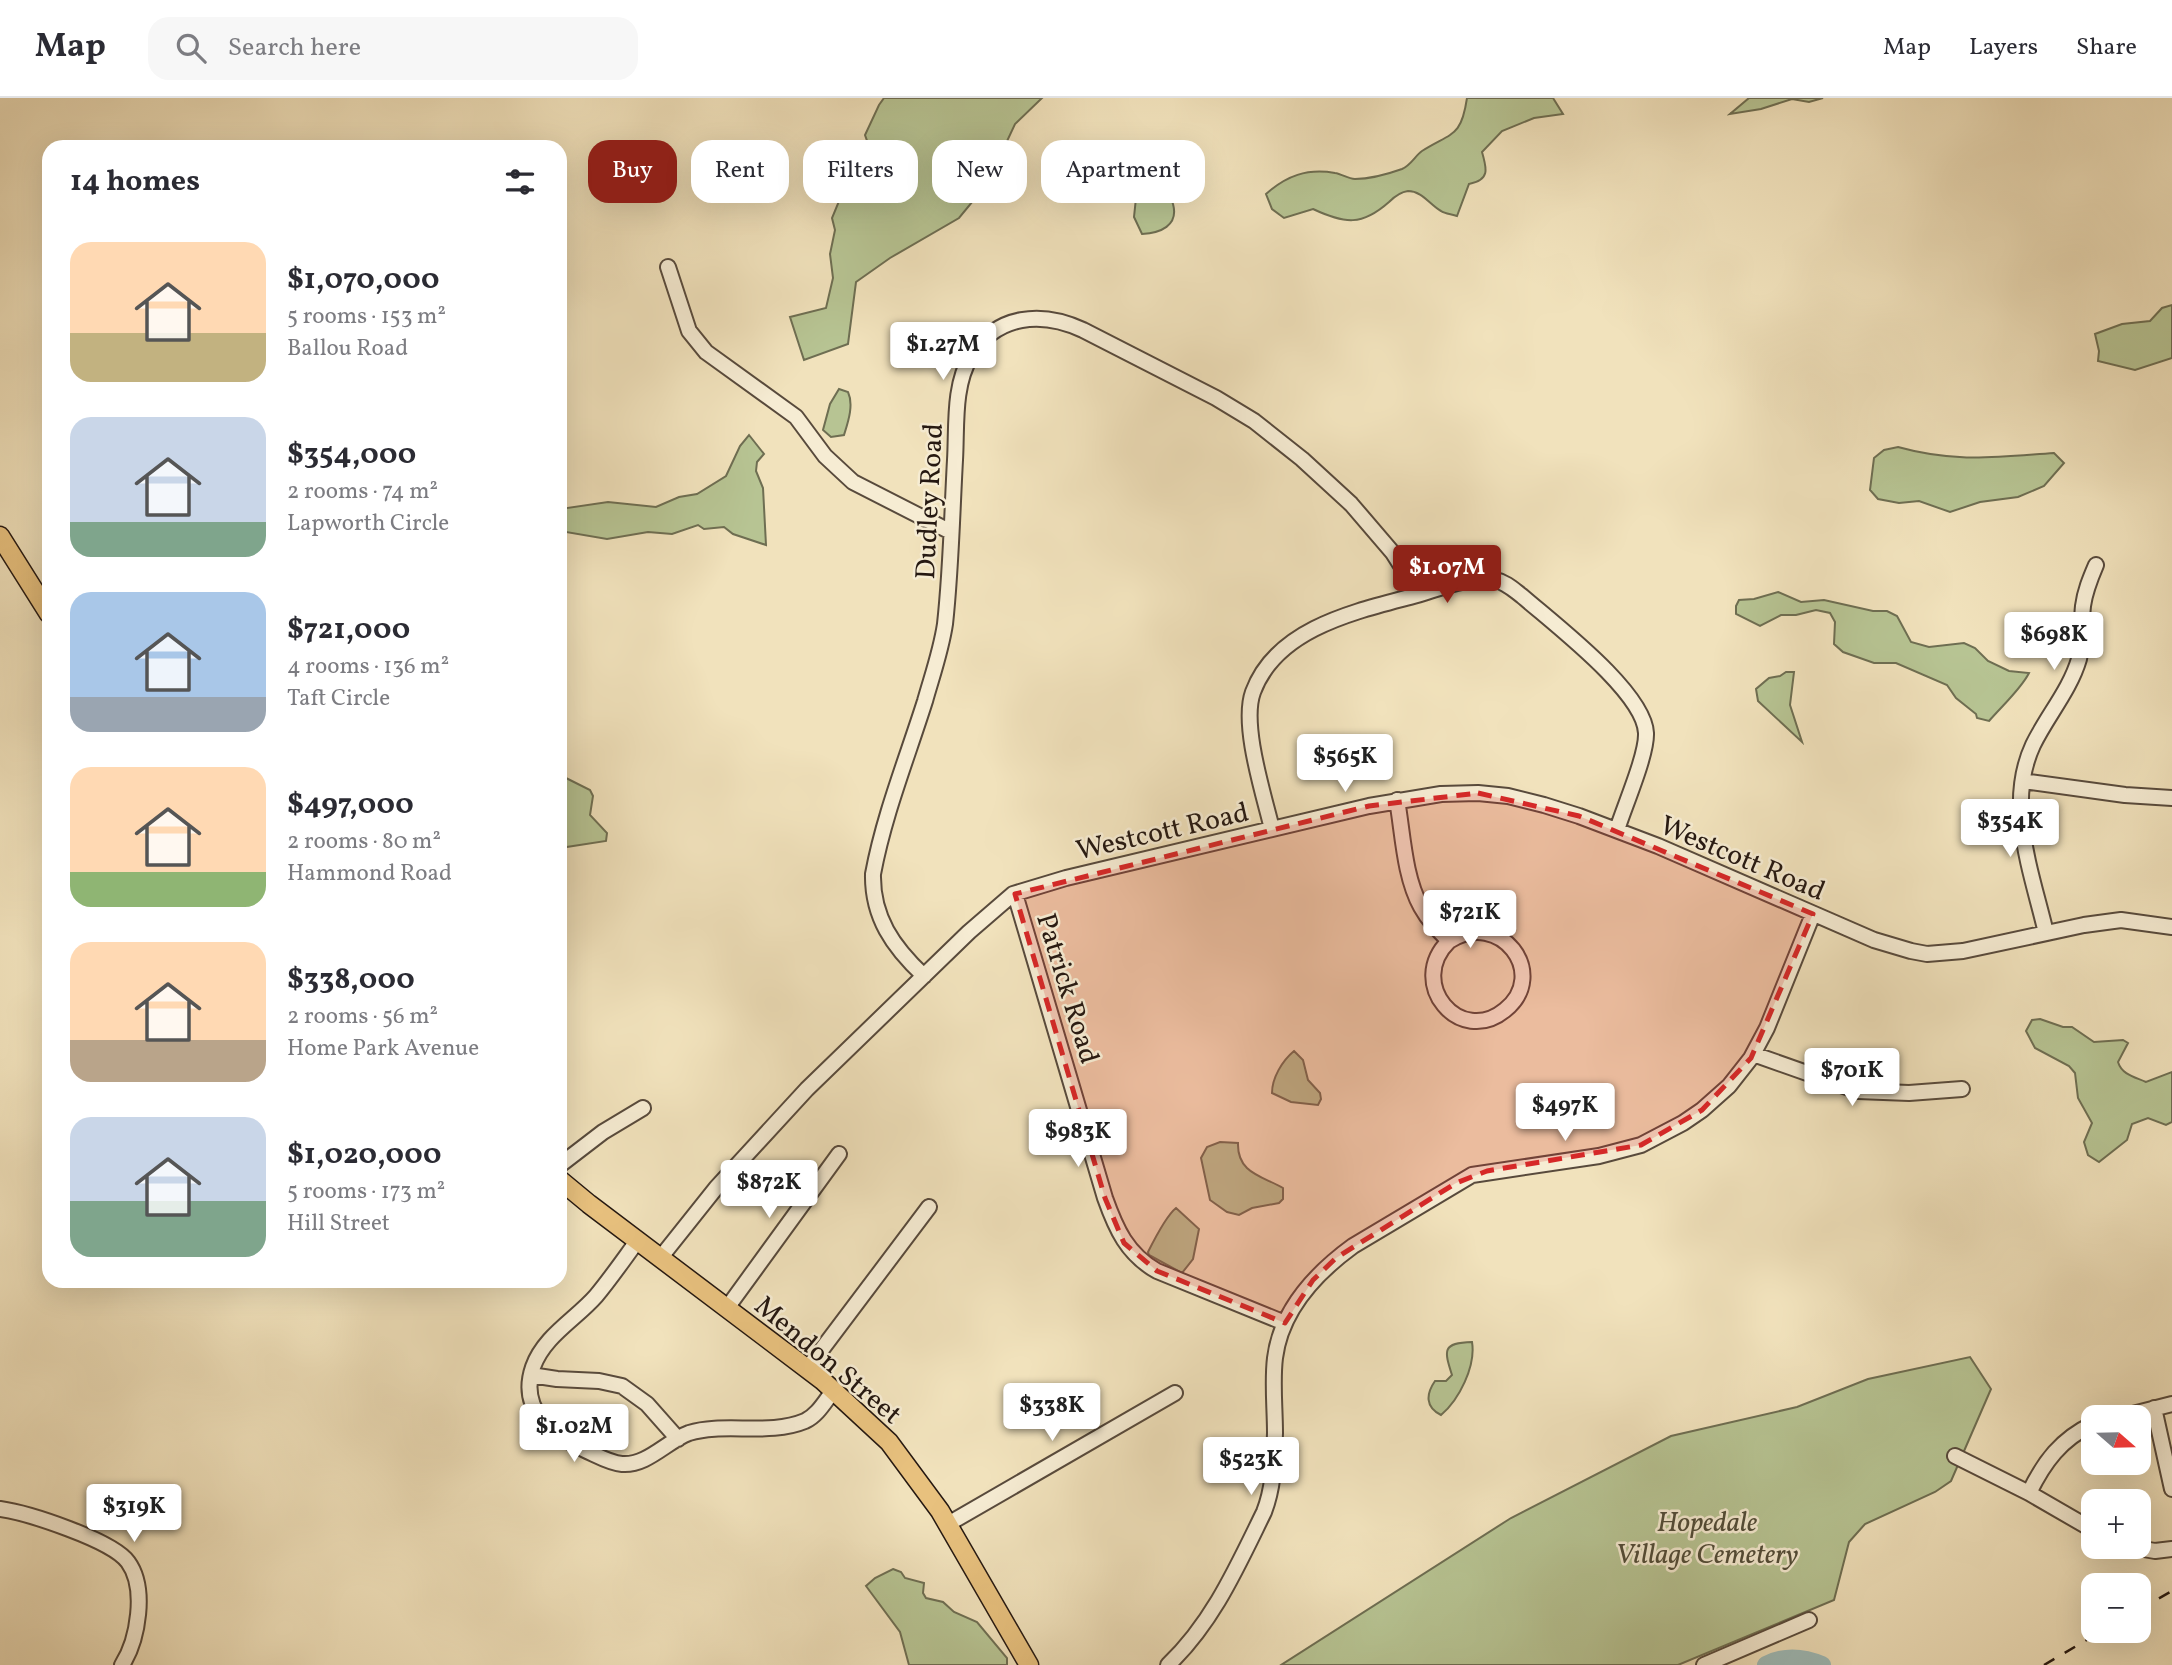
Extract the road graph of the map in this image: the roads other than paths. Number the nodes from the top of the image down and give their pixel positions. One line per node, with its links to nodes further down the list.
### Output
1 (668, 267): 2 (street)
2 (951, 532): 5 (street, Dudley Road); 17 (street, Dudley Road)
3 (0, 536): 6 (main road)
4 (2096, 565): 7 (street)
5 (1419, 594): 10 (street); 11 (street)
6 (42, 603)
7 (2023, 781): 8 (street); 15 (street)
8 (2172, 798)
9 (1397, 800): 10 (street, Westcott Road); 11 (street, Westcott Road); 16 (street)
10 (1272, 829): 12 (street, Westcott Road)
11 (1617, 830): 13 (street, Westcott Road)
12 (1015, 894): 17 (street, Westcott Road); 28 (street, Patrick Road)
13 (1813, 914): 15 (street, Westcott Road); 18 (street)
14 (2172, 927): 15 (street, Westcott Road)
15 (2046, 933)
16 (1449, 941): 16 (street)
17 (923, 976): 26 (street, Westcott Road)
18 (1753, 1054): 19 (street); 28 (street)
19 (1962, 1089)
20 (643, 1108): 22 (street)
21 (839, 1154): 27 (street)
22 (567, 1160)
23 (567, 1185): 25 (main road, Mendon Street)
24 (929, 1207): 29 (street)
25 (638, 1241): 26 (main road, Mendon Street); 30 (street)
26 (661, 1258): 27 (main road, Mendon Street)
27 (727, 1308): 29 (main road, Mendon Street)
28 (1285, 1323): 49 (street)
29 (807, 1369): 31 (main road, Mendon Street)
30 (531, 1375): 37 (street); 37 (street)
31 (834, 1390): 37 (street); 43 (main road, Mendon Street)
32 (1175, 1392): 43 (street)
33 (2172, 1404): 34 (street)
34 (2154, 1408): 35 (street); 39 (street)
35 (2151, 1409)
36 (2081, 1431): 40 (street)
37 (678, 1439)
38 (1955, 1455): 40 (street)
39 (2172, 1489)
40 (2029, 1493): 42 (street)
41 (0, 1509): 47 (street)
42 (2081, 1523)
43 (948, 1524): 48 (main road, Mendon Street)
44 (2172, 1549): 45 (street)
45 (2151, 1550)
46 (1809, 1620): 50 (street)
47 (122, 1665)
48 (1029, 1665)
49 (1168, 1665)
50 (1704, 1665)

